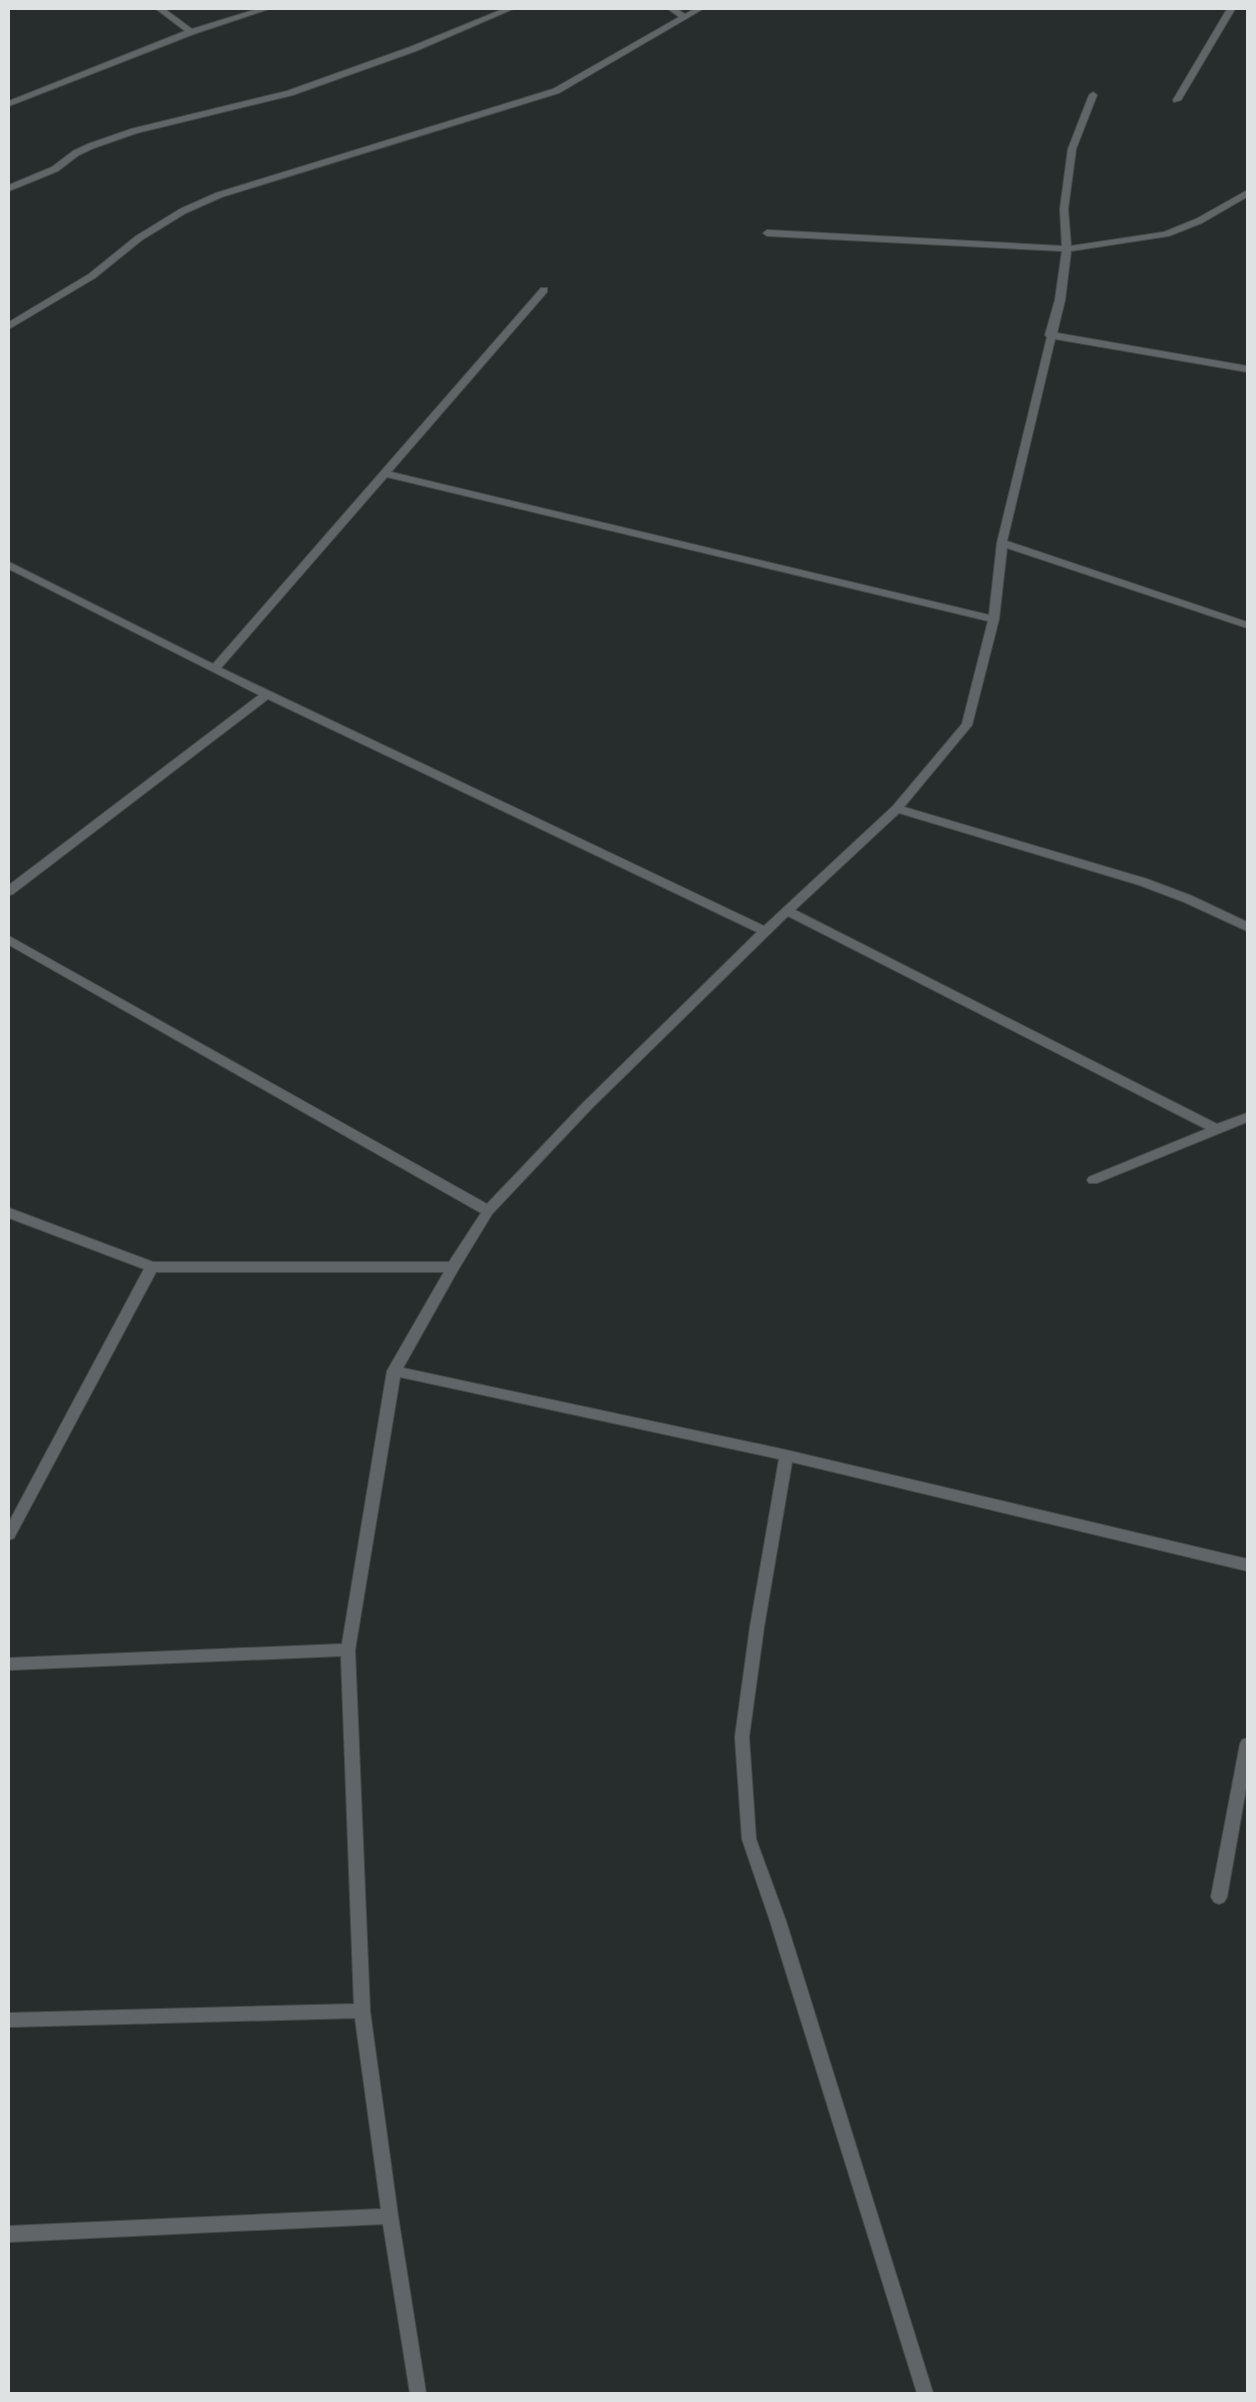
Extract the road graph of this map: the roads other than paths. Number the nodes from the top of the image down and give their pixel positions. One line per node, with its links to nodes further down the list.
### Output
1 (160, 9): 8 (street)
2 (265, 9): 8 (street)
3 (509, 9): 12 (street)
4 (672, 9): 7 (street)
5 (699, 9): 7 (street)
6 (1231, 9): 10 (street)
7 (685, 17): 17 (street)
8 (191, 32): 11 (street)
9 (1093, 95): 15 (street)
10 (1177, 100)
11 (9, 104)
12 (9, 188)
13 (1247, 194): 15 (street)
14 (767, 233): 15 (street)
15 (1067, 249): 18 (street)
16 (544, 290): 20 (street)
17 (9, 326)
18 (1050, 334): 19 (street); 21 (street)
19 (1247, 369)
20 (383, 473): 23 (street); 25 (street)
21 (1002, 542): 23 (street); 24 (street)
22 (9, 565): 25 (street)
23 (994, 618): 27 (street)
24 (1247, 625)
25 (214, 669): 26 (street)
26 (268, 693): 28 (street); 31 (street)
27 (897, 810): 29 (street); 30 (street)
28 (9, 891)
29 (788, 911): 31 (street); 34 (street)
30 (1247, 927)
31 (765, 931): 36 (street)
32 (9, 940): 36 (street)
33 (1247, 1118): 34 (street)
34 (1216, 1129): 35 (street)
35 (1093, 1180)
36 (488, 1211): 39 (street)
37 (9, 1213): 38 (street)
38 (152, 1267): 39 (street); 42 (street)
39 (453, 1267): 40 (street)
40 (394, 1372): 41 (street); 44 (street)
41 (786, 1454): 43 (street); 53 (street)
42 (9, 1534)
43 (1247, 1565)
44 (348, 1650): 45 (street); 48 (street)
45 (9, 1664)
46 (1247, 1744): 47 (street)
47 (1219, 1897)
48 (362, 2011): 49 (street); 50 (street)
49 (9, 2020)
50 (390, 2216): 51 (street); 52 (street)
51 (9, 2234)
52 (418, 2393)
53 (925, 2393)

